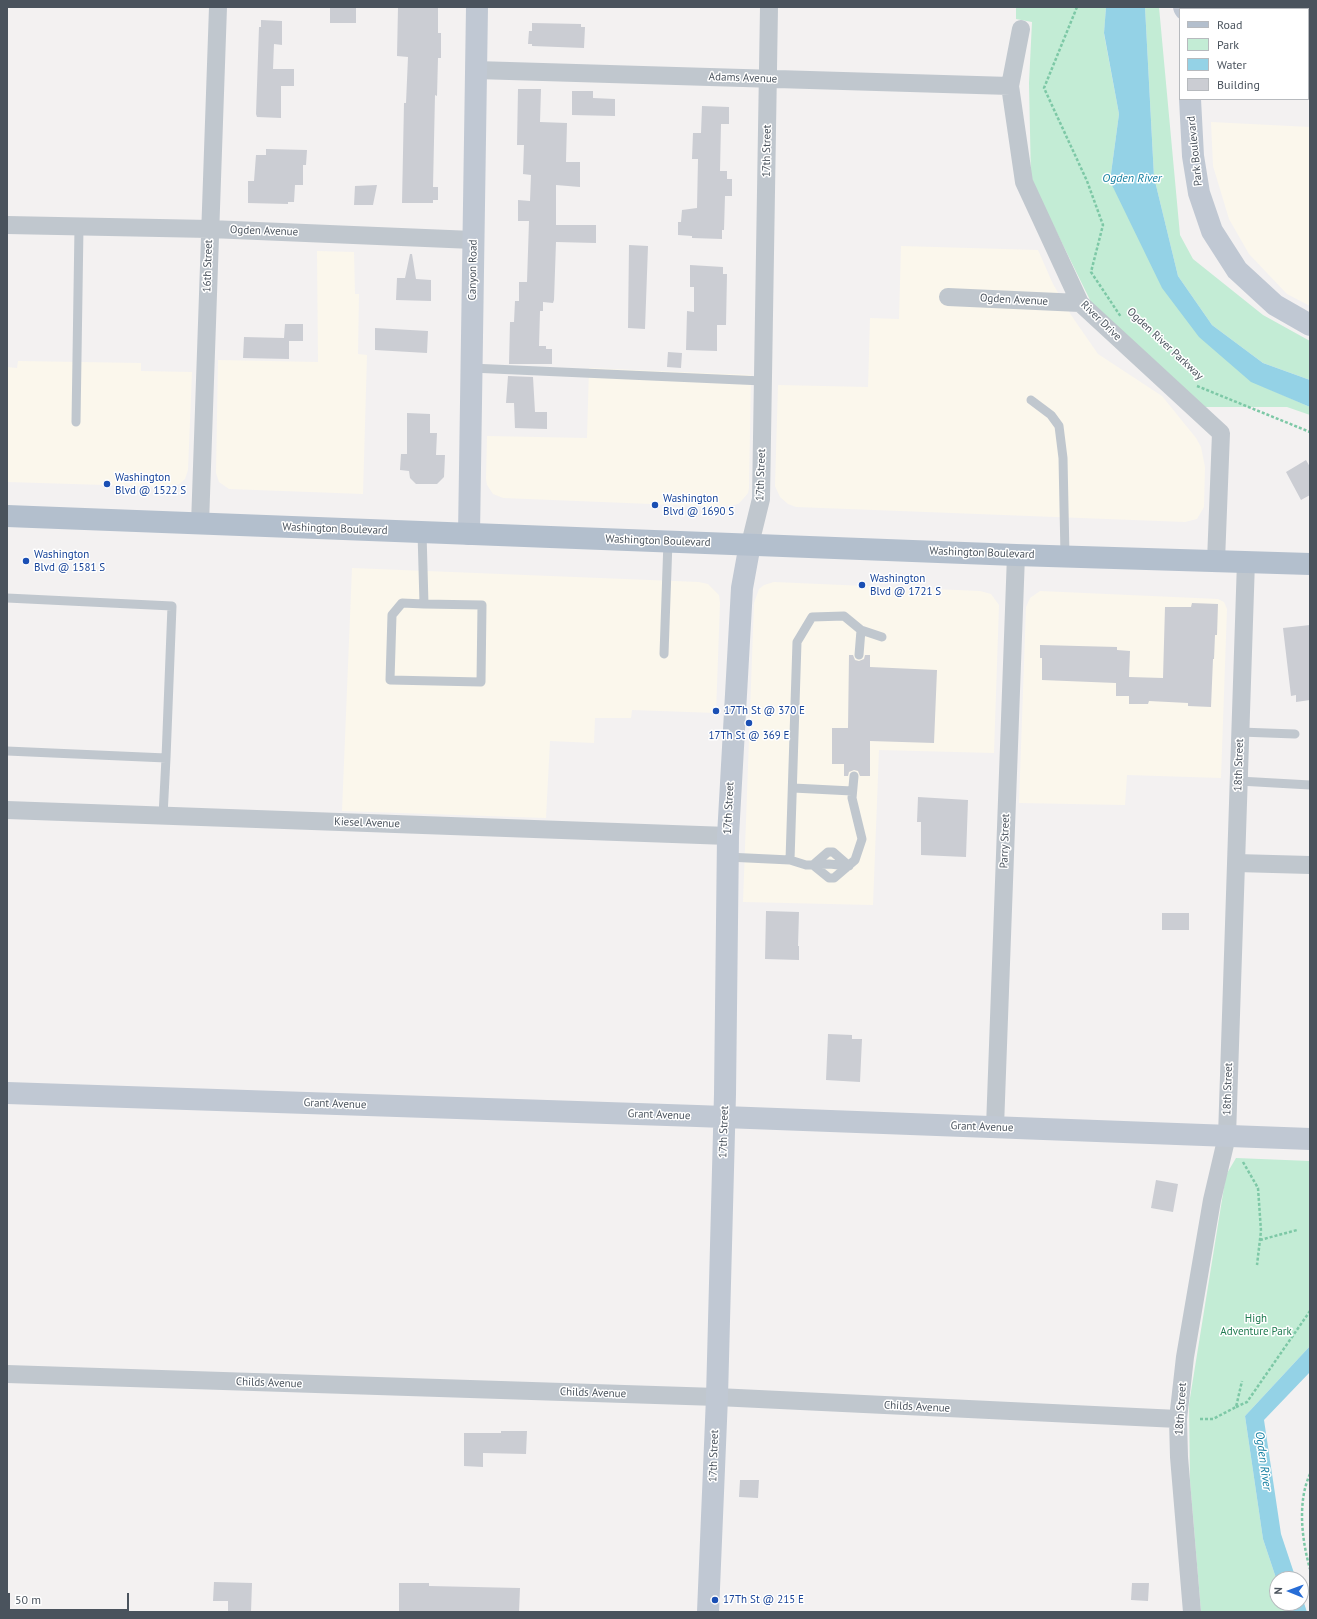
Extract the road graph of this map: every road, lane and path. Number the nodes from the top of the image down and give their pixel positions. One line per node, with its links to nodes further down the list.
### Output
1 (218, 7): 12 (street, 16th Street)
2 (477, 7): 6 (street, Canyon Road)
3 (769, 7): 7 (street, 17th Street)
4 (1077, 7): 16 (path, Ogden River Parkway)
5 (1021, 29): 8 (street, River Drive)
6 (476, 70): 7 (street, Adams Avenue); 13 (street, Canyon Road)
7 (768, 79): 8 (street, Adams Avenue); 19 (street, 17th Street)
8 (1010, 86): 15 (street, River Drive)
9 (1190, 100): 17 (street, Park Boulevard)
10 (7, 225): 11 (street, Ogden Avenue)
11 (79, 226): 12 (street, Ogden Avenue); 22 (lane)
12 (210, 229): 13 (street, Ogden Avenue); 25 (street, 16th Street)
13 (473, 240): 18 (street, Canyon Road)
14 (948, 298): 15 (street, Ogden Avenue)
15 (1080, 303): 32 (street, River Drive)
16 (1124, 320)
17 (1310, 325)
18 (471, 368): 19 (lane); 27 (street, Canyon Road)
19 (763, 380): 29 (street, 17th Street)
20 (1192, 382): 23 (path, Ogden River Parkway)
21 (1031, 400): 31 (lane)
22 (76, 422)
23 (1310, 432)
24 (7, 516): 25 (main road, Washington Boulevard)
25 (200, 524): 26 (main road, Washington Boulevard)
26 (422, 532): 27 (main road, Washington Boulevard); 36 (lane)
27 (469, 534): 28 (main road, Washington Boulevard)
28 (668, 541): 29 (main road, Washington Boulevard); 39 (lane)
29 (750, 544): 30 (main road, Washington Boulevard); 52 (street, 17th Street)
30 (1016, 555): 31 (main road, Washington Boulevard); 61 (street, Parry Street)
31 (1065, 556): 32 (main road, Washington Boulevard)
32 (1216, 560): 33 (main road, Washington Boulevard)
33 (1246, 562): 34 (main road, Washington Boulevard); 41 (street, 18th Street)
34 (1310, 564)
35 (7, 598): 44 (lane)
36 (424, 604): 36 (lane)
37 (862, 630): 38 (lane); 40 (lane); 48 (lane)
38 (882, 636)
39 (664, 654)
40 (859, 655)
41 (1240, 732): 42 (lane); 46 (street, 18th Street)
42 (1295, 734)
43 (7, 751): 44 (lane)
44 (166, 758): 51 (lane)
45 (854, 776): 49 (lane)
46 (1238, 781): 47 (lane); 55 (street, 18th Street)
47 (1310, 785)
48 (793, 788): 49 (lane); 54 (lane)
49 (852, 791): 58 (lane)
50 (7, 810): 51 (street, Kiesel Avenue)
51 (163, 816): 52 (street, Kiesel Avenue)
52 (728, 836): 53 (street, 17th Street)
53 (727, 858): 54 (lane); 60 (street, 17th Street)
54 (790, 860): 57 (lane)
55 (1236, 863): 56 (street); 62 (street, 18th Street)
56 (1310, 865)
57 (813, 866): 58 (lane); 58 (lane)
58 (849, 866)
59 (7, 1093): 60 (street, Grant Avenue)
60 (724, 1117): 61 (street, Grant Avenue); 71 (street, 17th Street)
61 (994, 1127): 62 (street, Grant Avenue)
62 (1227, 1136): 63 (street, Grant Avenue); 73 (street, 18th Street)
63 (1310, 1139)
64 (1243, 1162): 66 (path)
65 (1297, 1230): 66 (path)
66 (1260, 1240): 67 (path)
67 (1257, 1265)
68 (1310, 1311): 72 (path)
69 (7, 1374): 71 (street, Childs Avenue)
70 (1242, 1381): 72 (path)
71 (717, 1397): 73 (street, Childs Avenue); 77 (street, 17th Street)
72 (1236, 1407): 74 (path)
73 (1178, 1419): 78 (street, 18th Street)
74 (1200, 1419)
75 (1310, 1474): 76 (path)
76 (1310, 1569)
77 (708, 1612)
78 (1192, 1612)

